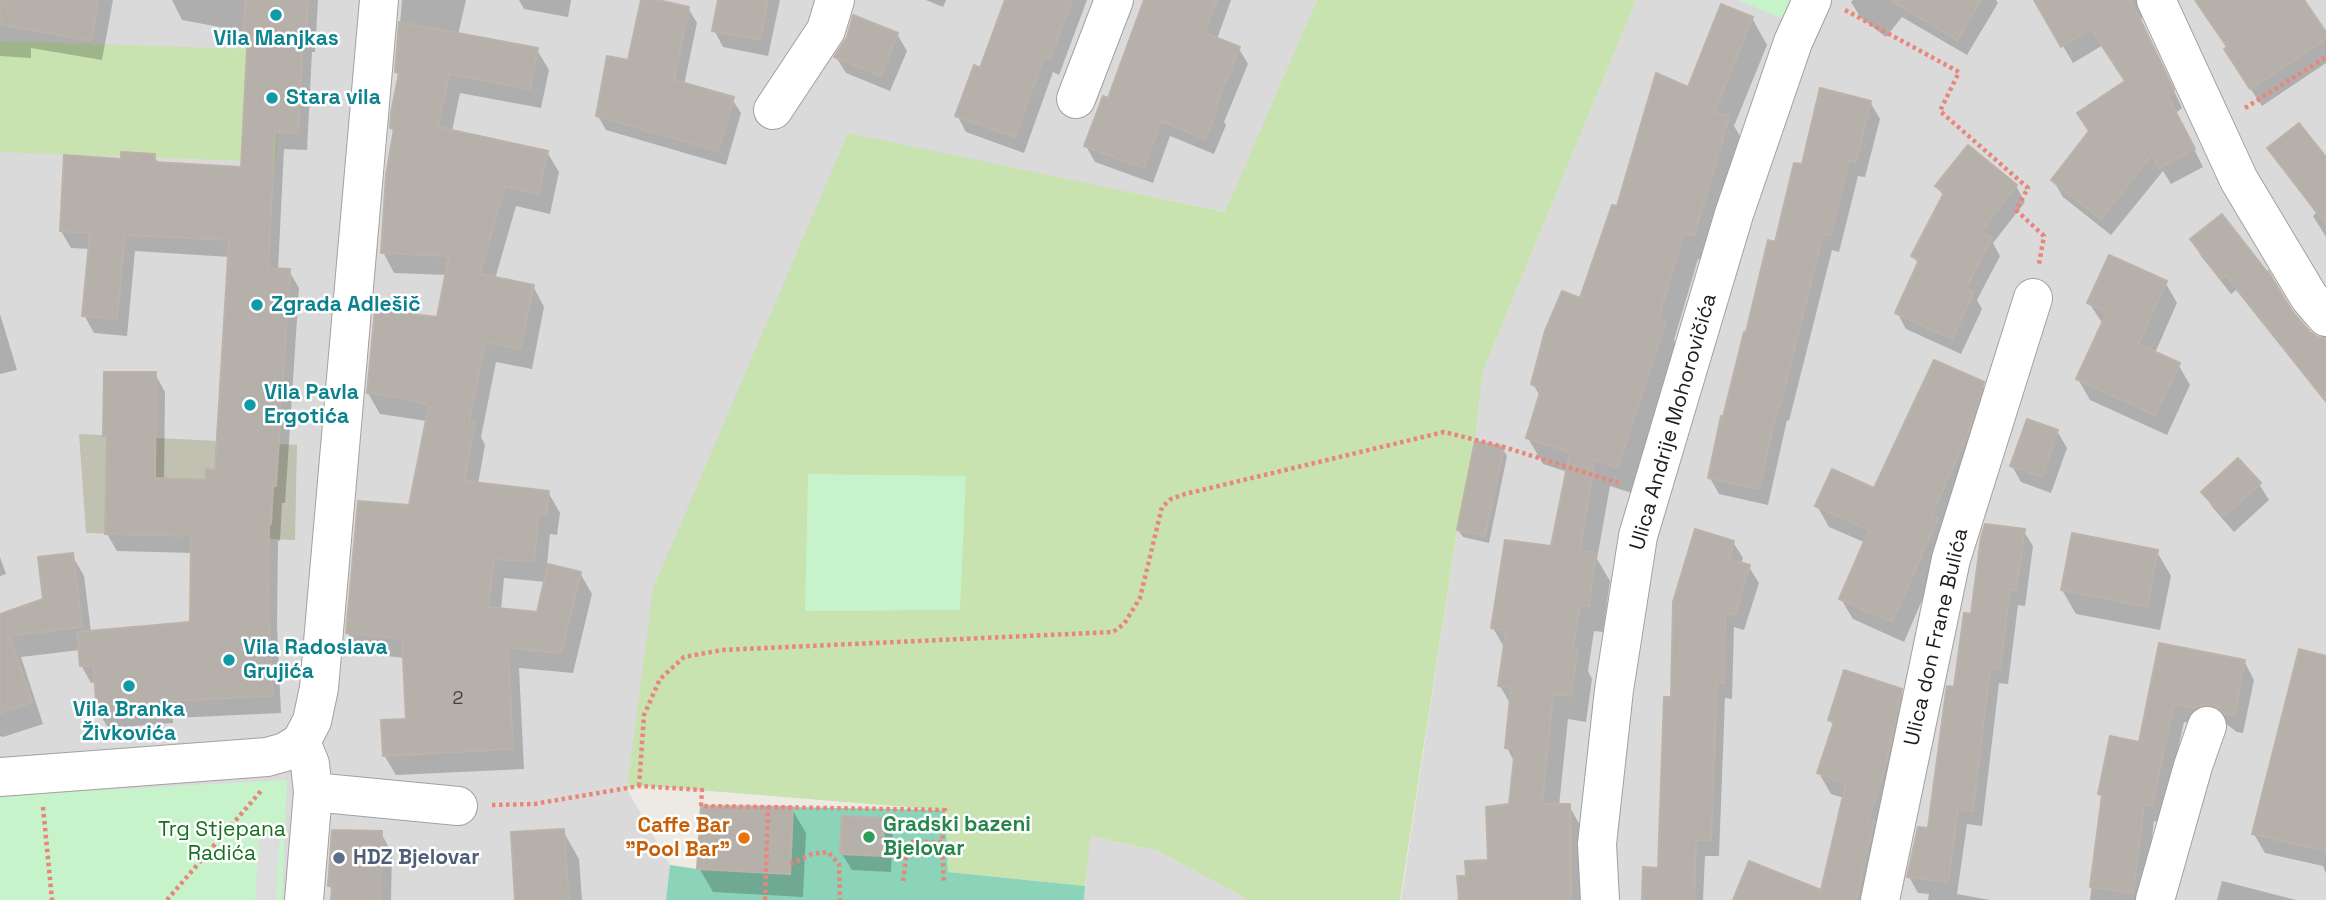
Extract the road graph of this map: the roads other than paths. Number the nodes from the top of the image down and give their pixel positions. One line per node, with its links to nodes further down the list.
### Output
1 (379, 0): 11 (street)
2 (835, 0): 7 (street)
3 (1114, 0): 6 (street)
4 (2156, 0): 9 (street)
5 (1825, 3): 16 (street, Ulica Andrije Mohorovičića)
6 (1076, 99)
7 (773, 110)
8 (2033, 298): 17 (street, Ulica don Frane Bulića)
9 (2326, 317)
10 (2207, 726): 18 (street)
11 (284, 750): 12 (street); 13 (street)
12 (0, 778)
13 (313, 792): 14 (street); 15 (street)
14 (458, 806)
15 (304, 900)
16 (1600, 900)
17 (1880, 900)
18 (2155, 900)

